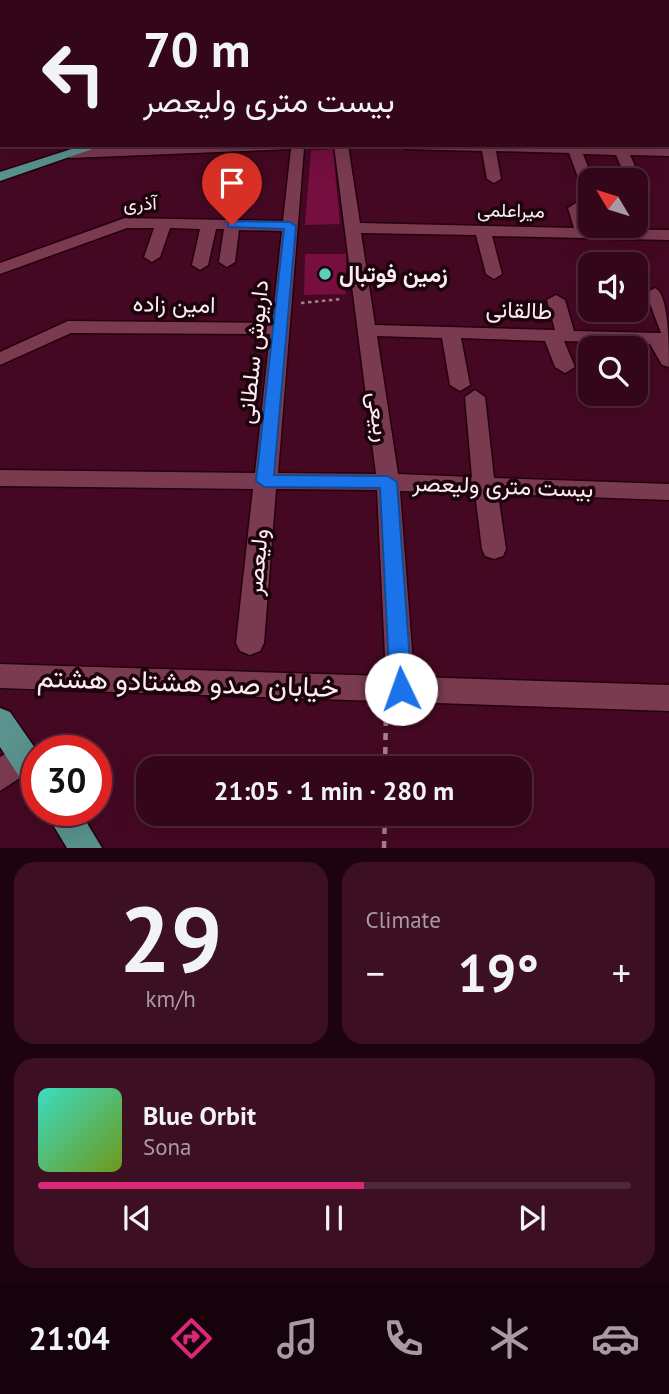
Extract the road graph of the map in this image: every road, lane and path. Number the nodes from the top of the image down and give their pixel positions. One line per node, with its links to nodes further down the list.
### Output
1 (86, 147): 6 (main road)
2 (207, 147): 6 (street)
3 (299, 147): 20 (street, داریوش سلطانی)
4 (341, 147): 21 (street, ربیعی)
5 (488, 147): 7 (street); 14 (street)
6 (68, 150): 10 (main road); 13 (main road)
7 (575, 150): 8 (street); 11 (street)
8 (621, 151): 9 (street); 12 (street)
9 (669, 152)
10 (0, 166)
11 (582, 168)
12 (628, 168)
13 (0, 177)
14 (494, 179)
15 (576, 208): 16 (street)
16 (578, 215)
17 (164, 223): 18 (street, آذری); 26 (street); 29 (street, آذری)
18 (209, 224): 19 (street, آذری); 28 (street)
19 (232, 225): 20 (street, آذری); 27 (street)
20 (290, 226): 33 (street, داریوش سلطانی)
21 (353, 228): 22 (street, میراعلمی); 34 (street, ربیعی)
22 (483, 231): 23 (street, میراعلمی); 30 (street)
23 (578, 233)
24 (648, 235): 25 (street, میراعلمی)
25 (669, 235)
26 (152, 257)
27 (227, 262)
28 (200, 265)
29 (0, 269)
30 (494, 274)
31 (655, 293): 39 (street)
32 (556, 300): 38 (street)
33 (282, 306): 34 (path); 35 (street, داریوش سلطانی)
34 (364, 308): 36 (street, ربیعی)
35 (279, 329): 41 (street, امین زاده); 45 (street, داریوش سلطانی)
36 (367, 330): 37 (street, طالقانی); 46 (street, ربیعی)
37 (450, 332): 38 (street, طالقانی); 47 (street)
38 (559, 336): 40 (street, طالقانی); 43 (street)
39 (665, 336): 42 (street)
40 (578, 339)
41 (0, 359)
42 (669, 361)
43 (565, 367)
44 (0, 478): 45 (street, بیست متری ولیعصر)
45 (264, 481): 46 (street, بیست متری ولیعصر); 50 (street, ولیعصر)
46 (388, 482): 47 (street, بیست متری ولیعصر); 52 (street, ربیعی)
47 (485, 486): 48 (street, بیست متری ولیعصر); 49 (street)
48 (669, 492)
49 (494, 549)
50 (250, 643)
51 (0, 676): 52 (street, خیابان صدو هشتادو هشتم)
52 (401, 689): 53 (street, خیابان صدو هشتادو هشتم); 56 (path)
53 (669, 698)
54 (0, 722): 55 (main road)
55 (21, 752)
56 (385, 756)
57 (21, 770): 58 (street)
58 (0, 775)
59 (71, 826): 61 (main road)
60 (385, 826): 62 (path)
61 (86, 848)
62 (384, 848)

